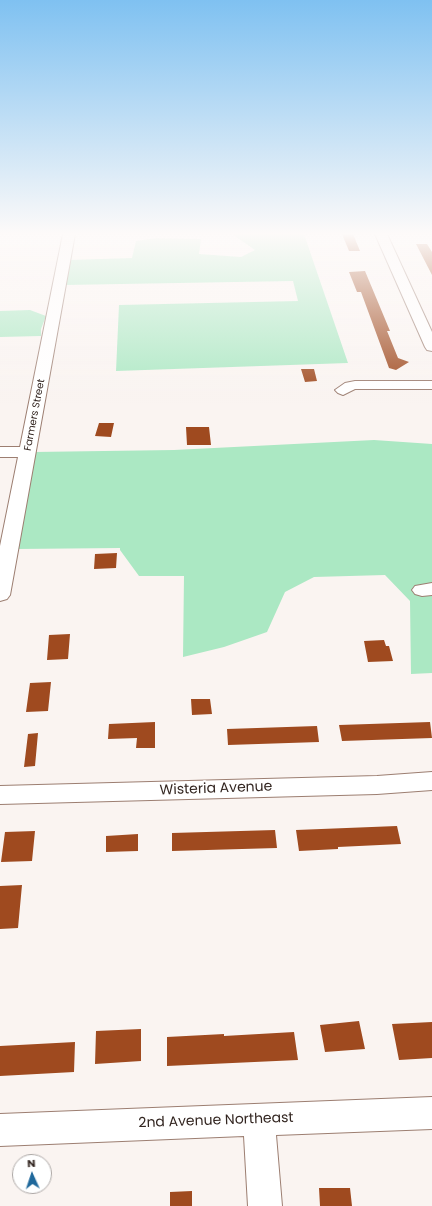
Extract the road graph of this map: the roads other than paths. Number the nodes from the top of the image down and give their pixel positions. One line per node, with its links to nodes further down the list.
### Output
1 (58, 290): 7 (street, Farmers Street)
2 (406, 290): 3 (street)
3 (432, 347)
4 (432, 385): 5 (street)
5 (343, 390)
6 (0, 452): 7 (street)
7 (28, 452): 8 (street, Farmers Street)
8 (0, 595)
9 (432, 781): 10 (street, Wisteria Avenue)
10 (0, 795)
11 (432, 1113): 12 (street, 2nd Avenue Northeast)
12 (259, 1120): 13 (street, 2nd Avenue Northeast); 14 (street)
13 (0, 1130)
14 (265, 1206)

